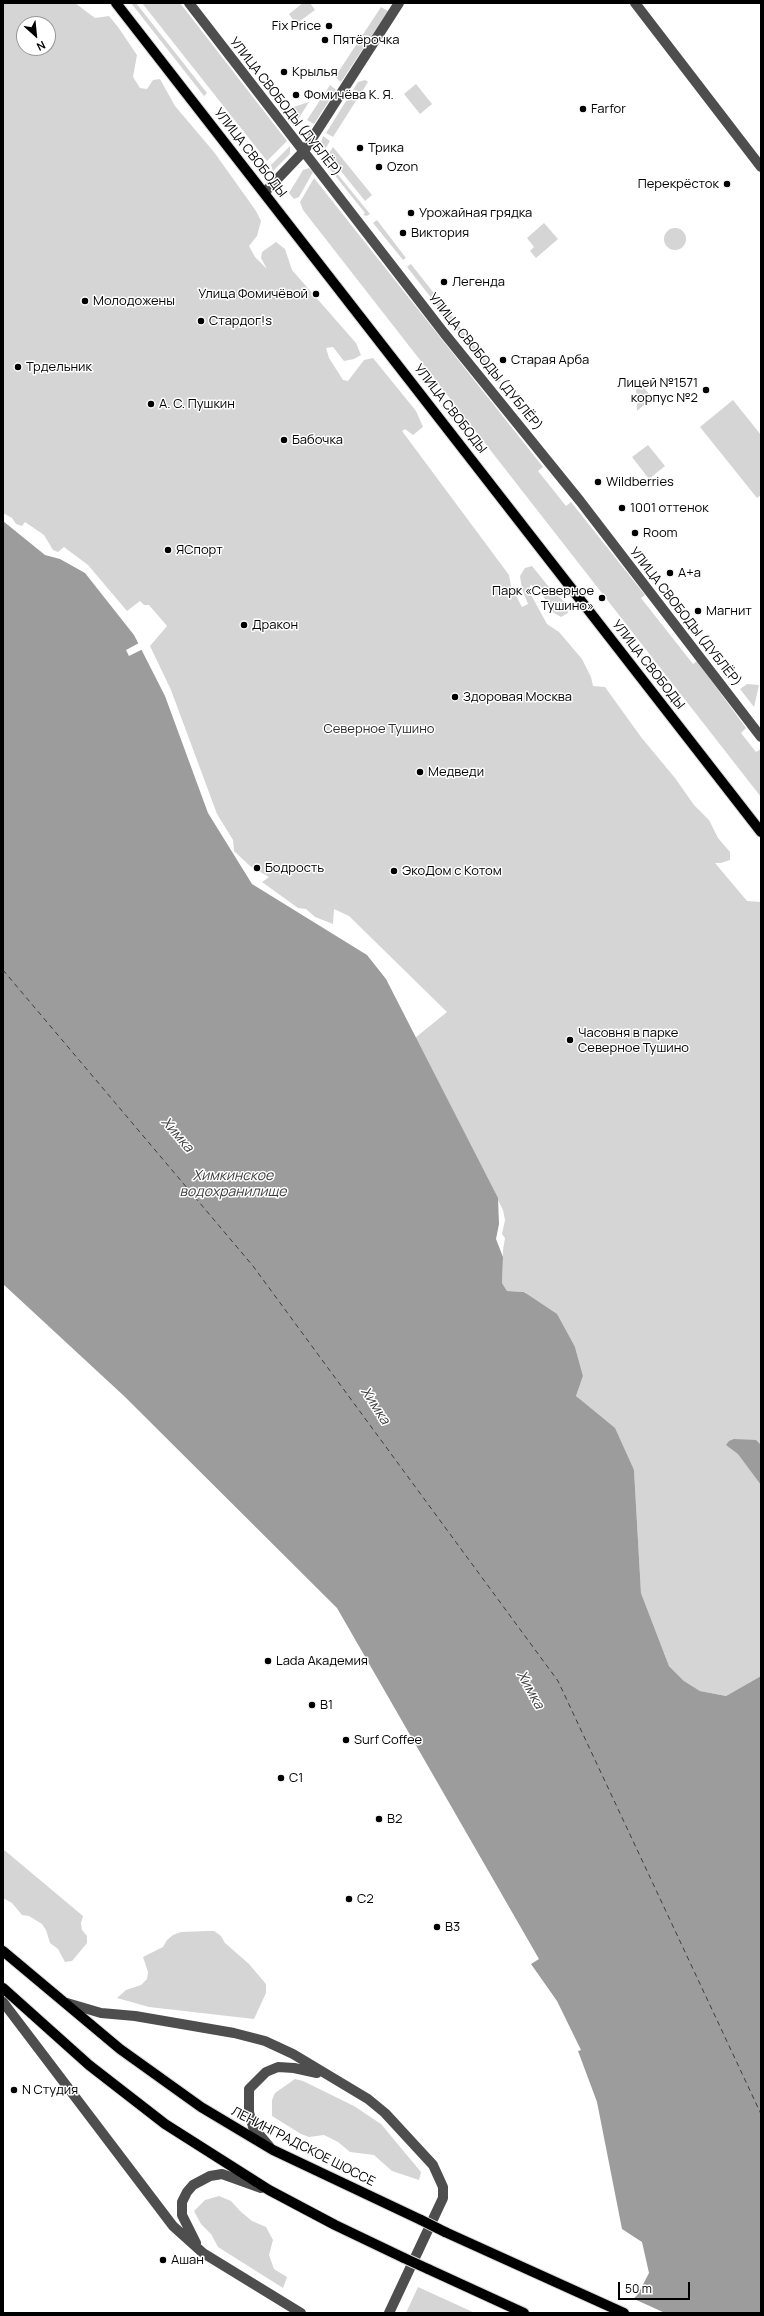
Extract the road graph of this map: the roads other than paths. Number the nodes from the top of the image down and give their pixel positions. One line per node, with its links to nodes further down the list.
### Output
1 (116, 3): 7 (main road, УЛИЦА СВОБОДЫ)
2 (188, 3): 5 (street, УЛИЦА СВОБОДЫ (ДУБЛЁР))
3 (399, 3): 5 (street)
4 (635, 3): 6 (street)
5 (304, 151): 7 (street); 8 (street, УЛИЦА СВОБОДЫ (ДУБЛЁР))
6 (761, 167)
7 (265, 192): 9 (main road, УЛИЦА СВОБОДЫ)
8 (761, 737)
9 (761, 832)
10 (3, 1951): 13 (main road, ЛЕНИНГРАДСКОЕ ШОССЕ)
11 (3, 1988): 16 (main road)
12 (3, 2002): 17 (street)
13 (62, 2002): 14 (street); 15 (main road, ЛЕНИНГРАДСКОЕ ШОССЕ)
14 (324, 2075): 15 (street); 19 (street)
15 (273, 2150): 21 (main road, ЛЕНИНГРАДСКОЕ ШОССЕ, bridge)
16 (269, 2190): 17 (street); 20 (main road, bridge)
17 (203, 2254): 18 (street)
18 (301, 2313)
19 (389, 2313)
20 (524, 2313)
21 (624, 2313)

